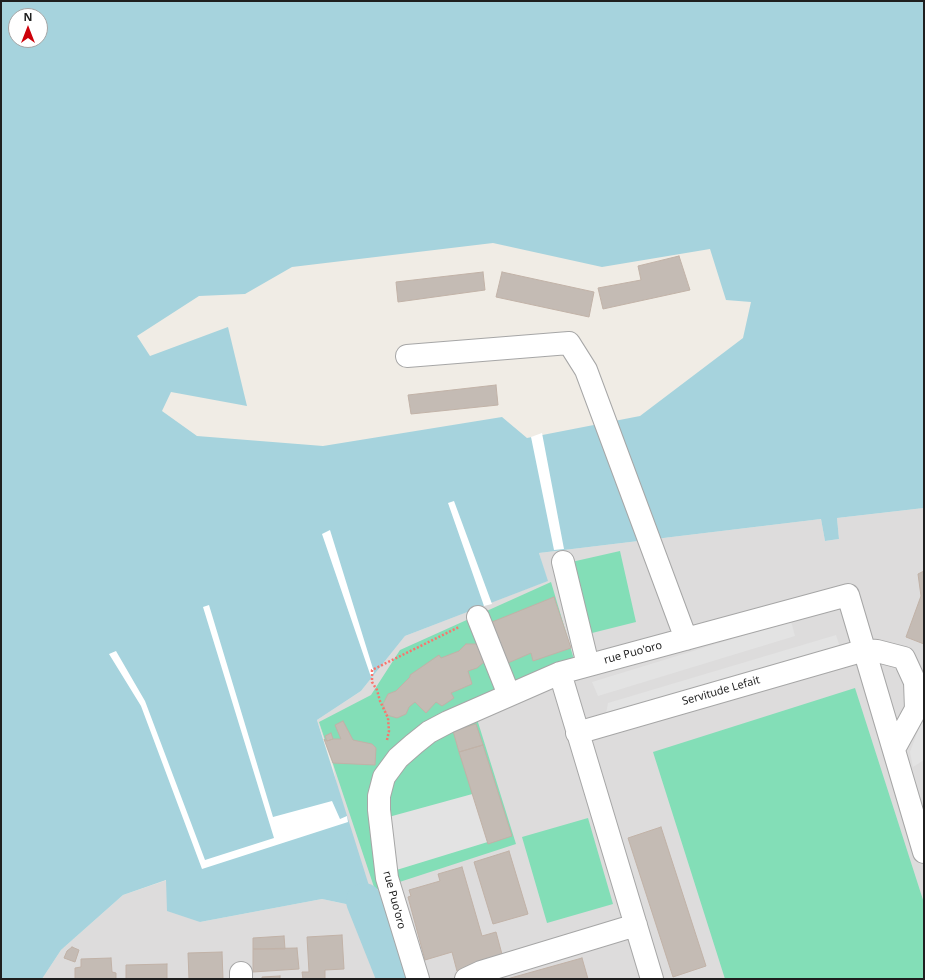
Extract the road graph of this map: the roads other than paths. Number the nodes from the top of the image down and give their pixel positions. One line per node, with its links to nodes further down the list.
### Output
1 (407, 356): 4 (street)
2 (563, 562): 6 (street)
3 (478, 617): 8 (street)
4 (686, 639): 5 (street, rue Puo'oro); 6 (street, rue Puo'oro)
5 (865, 650): 9 (street, Servitude Lefait); 10 (street, rue Puo'oro); 10 (street)
6 (588, 665): 7 (street, rue Puo'oro)
7 (560, 673): 8 (street, rue Puo'oro); 9 (street)
8 (509, 695): 13 (street, rue Puo'oro)
9 (577, 733): 12 (street)
10 (894, 749): 11 (street, rue Puo'oro)
11 (924, 852)
12 (636, 926): 14 (street); 15 (street)
13 (418, 979)
14 (466, 979)
15 (652, 979)

